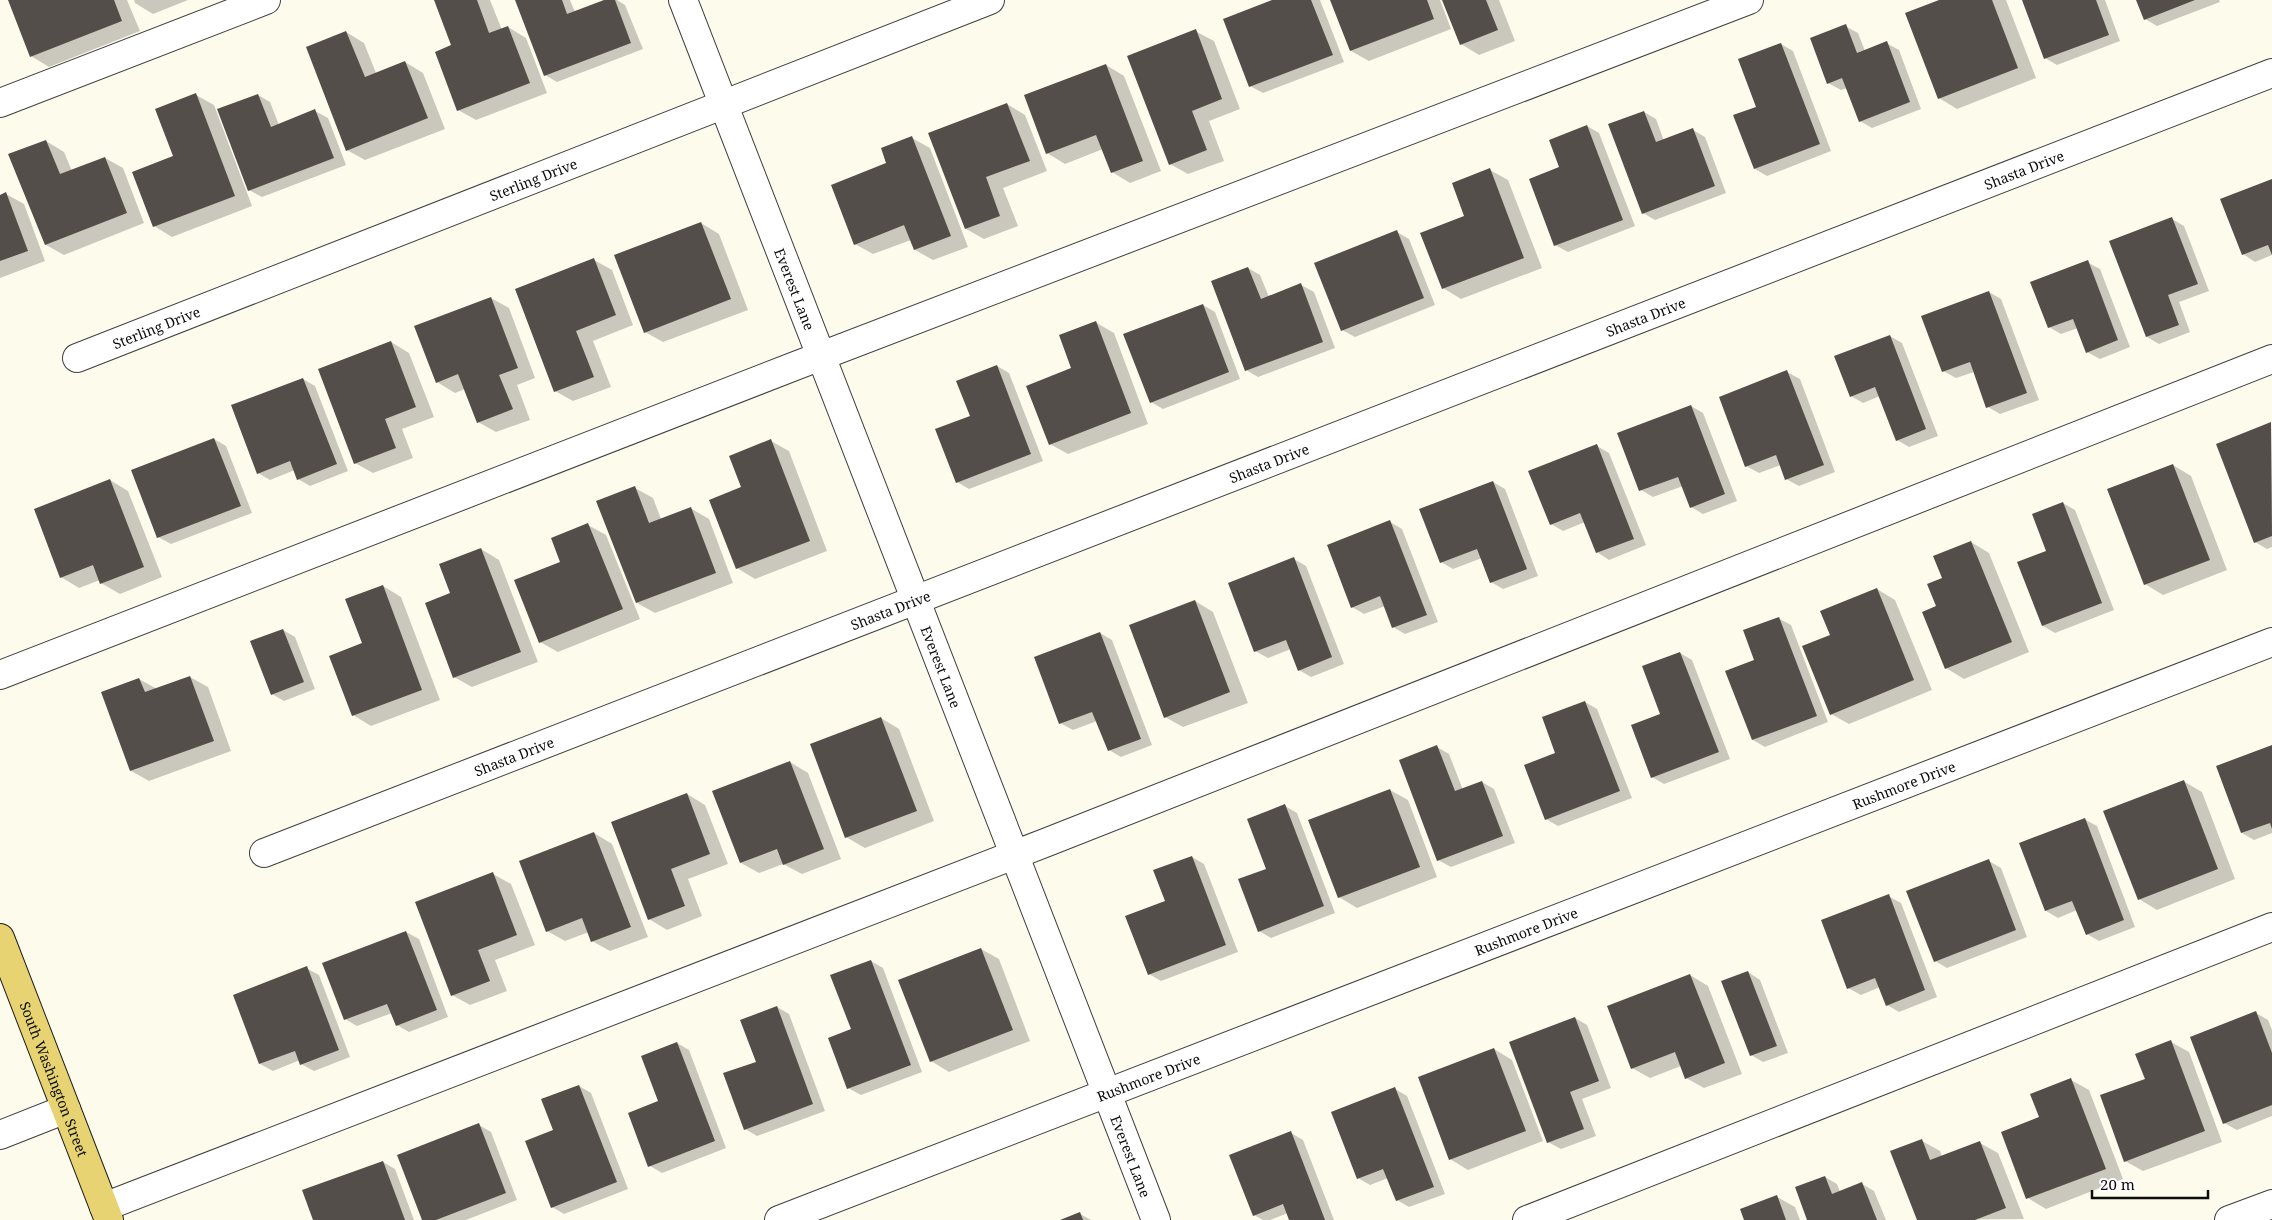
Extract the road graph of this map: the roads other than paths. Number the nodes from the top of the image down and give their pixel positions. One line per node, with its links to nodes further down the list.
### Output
1 (266, 0): 6 (street)
2 (684, 0): 7 (street, Everest Lane)
3 (990, 0): 7 (street, Sterling Drive)
4 (1749, 0): 8 (street)
5 (2272, 73): 11 (street, Shasta Drive)
6 (0, 103)
7 (724, 105): 8 (street, Everest Lane); 9 (street, Sterling Drive)
8 (822, 356): 11 (street, Everest Lane); 13 (street)
9 (77, 358)
10 (2272, 359): 15 (street)
11 (916, 599): 14 (street, Shasta Drive); 15 (street, Everest Lane)
12 (2272, 642): 18 (street, Rushmore Drive)
13 (0, 675)
14 (264, 853)
15 (1015, 854): 18 (street, Everest Lane); 22 (street)
16 (2272, 927): 25 (street)
17 (0, 938): 19 (main road, South Washington Street)
18 (1107, 1092): 23 (street, Rushmore Drive); 24 (street, Everest Lane)
19 (66, 1109): 20 (street); 22 (main road, South Washington Street)
20 (0, 1135)
21 (2272, 1204): 26 (street)
22 (106, 1213)
23 (779, 1220)
24 (1156, 1220)
25 (1526, 1220)
26 (2229, 1220)

